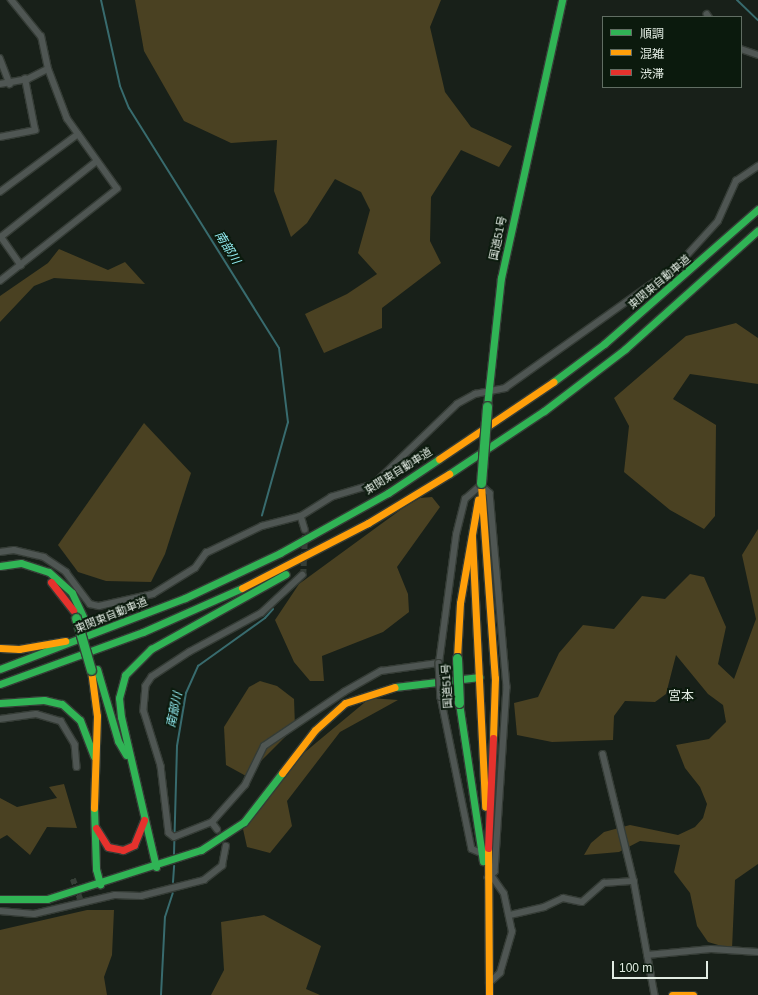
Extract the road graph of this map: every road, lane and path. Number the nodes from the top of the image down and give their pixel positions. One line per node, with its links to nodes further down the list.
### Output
1 (11, 0): 6 (street)
2 (562, 0): 20 (main road, 国道51号)
3 (742, 49): 4 (street)
4 (758, 55)
5 (0, 58): 9 (street)
6 (48, 69): 7 (street); 10 (street)
7 (25, 79): 9 (street); 11 (street)
8 (0, 84): 9 (street)
9 (10, 84)
10 (78, 134): 12 (street); 14 (street)
11 (0, 137)
12 (97, 161): 17 (street); 18 (street)
13 (758, 166): 20 (street)
14 (0, 192)
15 (758, 209): 33 (main road, 東関東自動車道)
16 (758, 230): 26 (main road)
17 (0, 237): 18 (street)
18 (22, 266): 19 (street)
19 (0, 281)
20 (488, 393): 21 (main road, 国道51号, bridge); 23 (street)
21 (481, 484): 22 (main road, 国道51号); 25 (main road, 国道51号); 35 (street); 55 (street)
22 (483, 510): 30 (main road); 47 (main road, 国道51号)
23 (301, 516): 24 (street); 27 (street)
24 (305, 529)
25 (472, 537): 30 (main road); 53 (main road, 国道51号, bridge)
26 (321, 548): 39 (main road); 43 (main road)
27 (0, 552)
28 (0, 566): 32 (main road)
29 (0, 573): 32 (main road)
30 (476, 574): 38 (main road)
31 (303, 575): 49 (street)
32 (80, 617): 37 (main road, bridge)
33 (137, 618): 34 (main road); 36 (main road, 東関東自動車道)
34 (0, 648)
35 (439, 663): 49 (street); 53 (street, bridge)
36 (0, 669)
37 (94, 670): 43 (main road); 44 (main road)
38 (479, 677): 46 (main road); 54 (main road)
39 (0, 684)
40 (0, 703): 44 (main road)
41 (0, 719): 45 (street)
42 (603, 754): 56 (street)
43 (129, 760): 48 (main road)
44 (95, 762): 50 (main road)
45 (77, 767)
46 (483, 780): 47 (main road); 53 (main road)
47 (490, 818): 55 (main road, 国道51号)
48 (144, 820): 50 (main road); 54 (main road)
49 (212, 822): 51 (street)
50 (94, 826): 57 (main road)
51 (217, 829)
52 (226, 846): 59 (street)
53 (482, 850): 55 (main road, 国道51号)
54 (156, 867): 57 (main road)
55 (489, 880): 60 (street); 63 (main road, 国道51号)
56 (634, 881): 60 (street); 62 (street)
57 (100, 884): 58 (main road)
58 (0, 899)
59 (0, 911)
60 (510, 915): 63 (street)
61 (758, 952): 62 (street)
62 (647, 955): 65 (street)
63 (489, 983): 64 (main road, 国道51号)
64 (489, 995)
65 (655, 995)
66 (672, 995): 67 (main road)
67 (692, 995)

